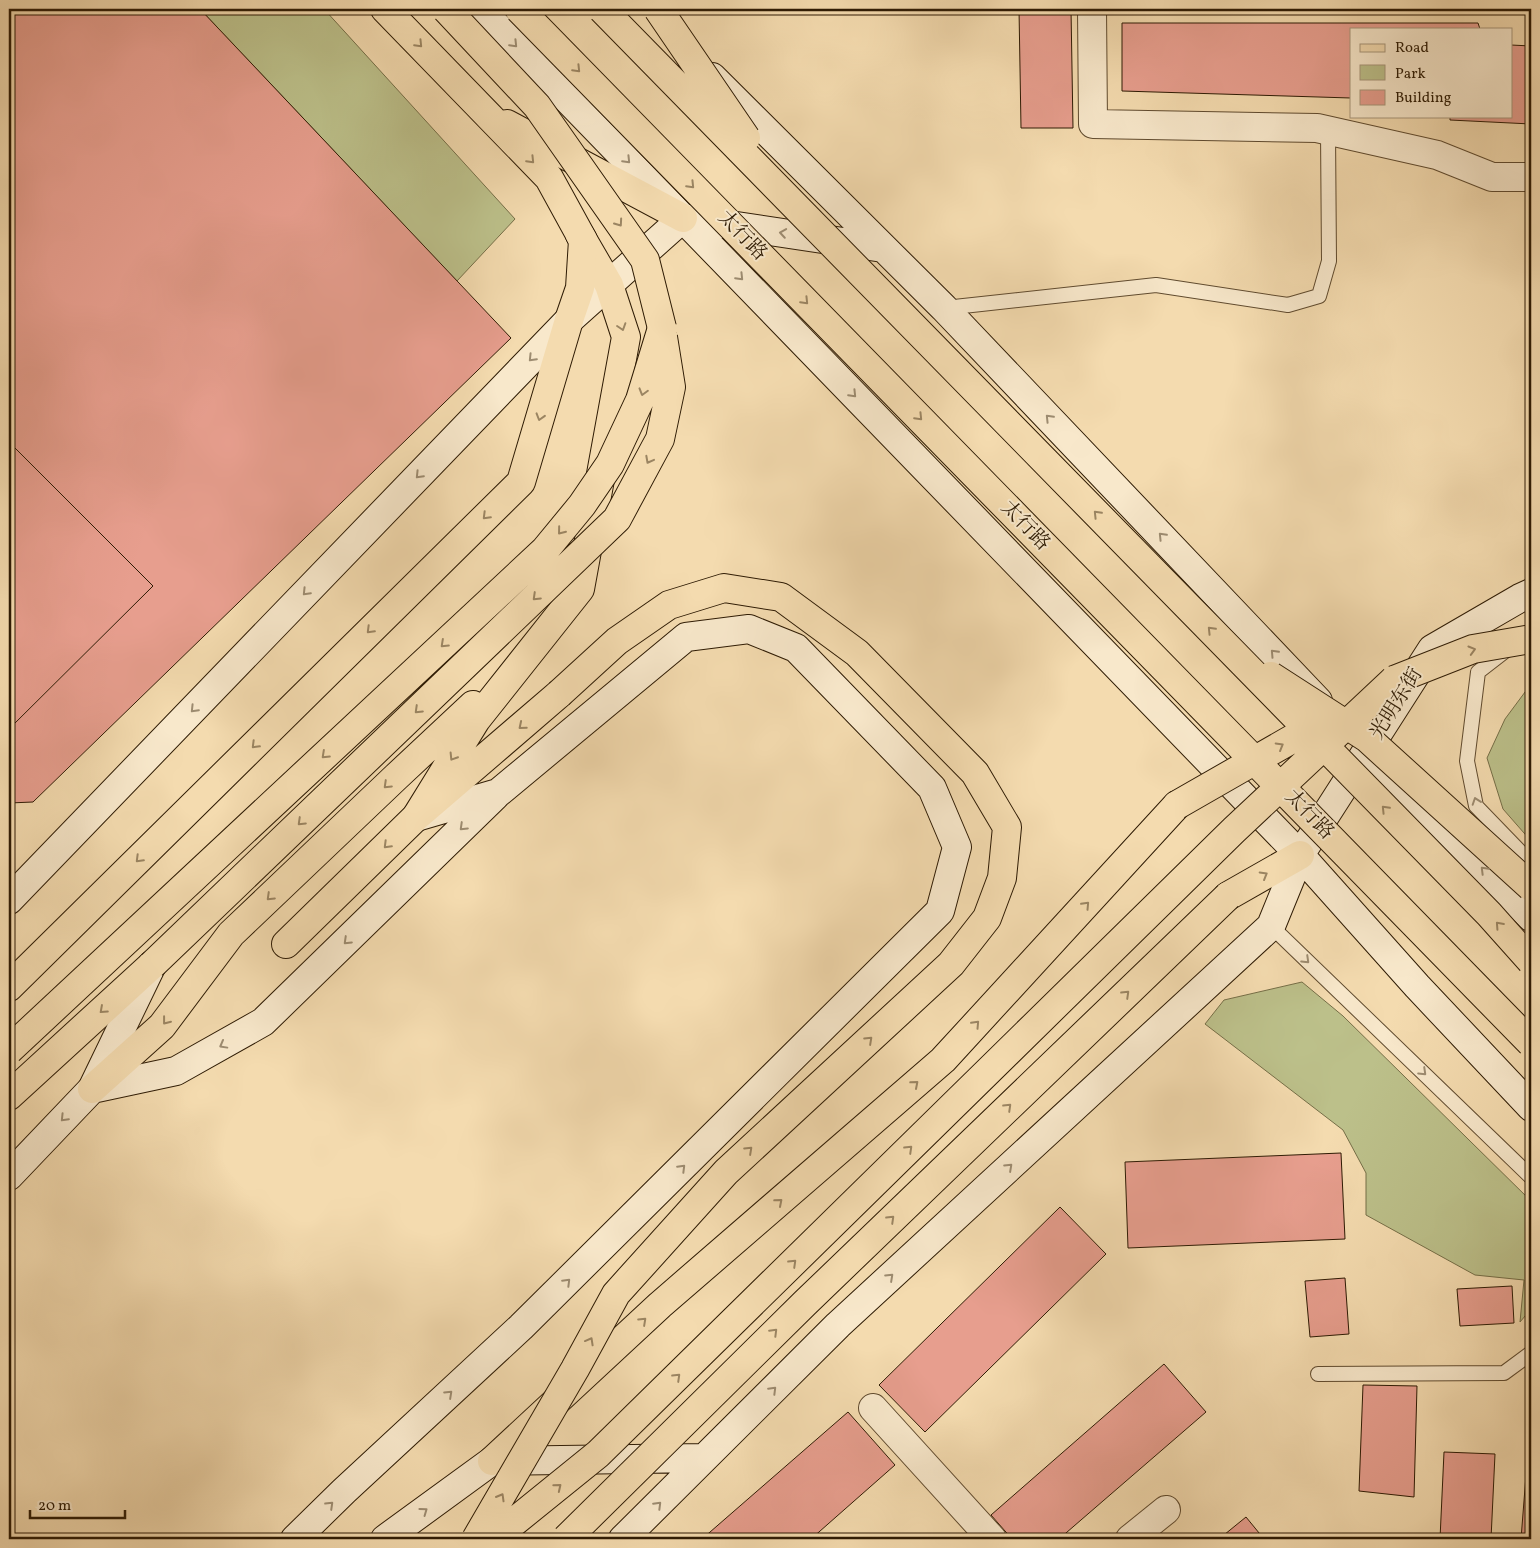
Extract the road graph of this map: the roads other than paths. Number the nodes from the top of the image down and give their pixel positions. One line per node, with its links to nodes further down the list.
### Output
1 (385, 9): 9 (main road, one-way to 9)
2 (446, 9): 19 (main road, one-way to 19, bridge)
3 (480, 9): 13 (main road, one-way to 13)
4 (519, 9): 39 (main road, 太行路, one-way to 39, bridge)
5 (602, 9): 12 (main road, bridge)
6 (644, 9): 15 (main road)
7 (658, 9): 12 (main road, bridge)
8 (1092, 9): 10 (main road)
9 (486, 113): 13 (main road, bridge); 14 (main road, one-way to 14)
10 (1328, 130): 11 (main road); 17 (lane)
11 (1531, 177)
12 (786, 197): 23 (main road, one-way to 12, bridge)
13 (683, 218): 15 (main road, one-way to 13); 16 (main road); 29 (main road, one-way to 29)
14 (580, 235): 16 (main road); 18 (main road)
15 (883, 248): 17 (main road)
16 (609, 285): 18 (main road); 24 (main road, one-way to 24)
17 (944, 308): 26 (main road, one-way to 17)
18 (570, 320): 32 (main road, one-way to 32); 38 (main road, one-way to 38)
19 (662, 328): 37 (main road, one-way to 37, bridge); 40 (main road, one-way to 40, bridge)
20 (1531, 593): 26 (main road, 光明东街)
21 (1531, 630): 30 (lane, one-way to 21)
22 (1531, 639): 25 (main road, one-way to 22, bridge)
23 (1232, 652): 31 (main road, bridge); 36 (main road, one-way to 23, bridge)
24 (526, 657): 28 (main road, one-way to 28); 41 (main road, one-way to 41)
25 (1394, 680): 50 (main road, one-way to 25, bridge); 55 (main road, one-way to 25, bridge)
26 (1366, 752): 29 (main road, 光明东街); 33 (main road, one-way to 26)
27 (498, 793): 28 (main road); 41 (main road, one-way to 41); 52 (main road, one-way to 27)
28 (416, 816): 35 (main road, one-way to 35); 54 (main road, one-way to 28, bridge)
29 (1300, 855): 34 (main road, 光明东街); 43 (main road); 56 (main road, one-way to 29, bridge)
30 (1531, 863)
31 (1531, 887)
32 (9, 900)
33 (1531, 917)
34 (1271, 926): 45 (lane, one-way to 45); 49 (main road, one-way to 34)
35 (286, 944)
36 (1531, 961)
37 (152, 965): 41 (main road); 42 (main road, one-way to 42)
38 (9, 987)
39 (1531, 1043)
40 (9, 1050)
41 (92, 1089): 44 (main road, one-way to 44)
42 (9, 1096)
43 (1531, 1107)
44 (9, 1176)
45 (1531, 1177)
46 (1531, 1353): 47 (lane)
47 (1318, 1374)
48 (873, 1408): 58 (main road)
49 (704, 1458): 50 (main road); 57 (main road, one-way to 49)
50 (492, 1461): 53 (main road, one-way to 50)
51 (1166, 1510): 59 (main road)
52 (295, 1539)
53 (385, 1539)
54 (476, 1539)
55 (493, 1539)
56 (566, 1539)
57 (623, 1539)
58 (992, 1539)
59 (1130, 1539)

